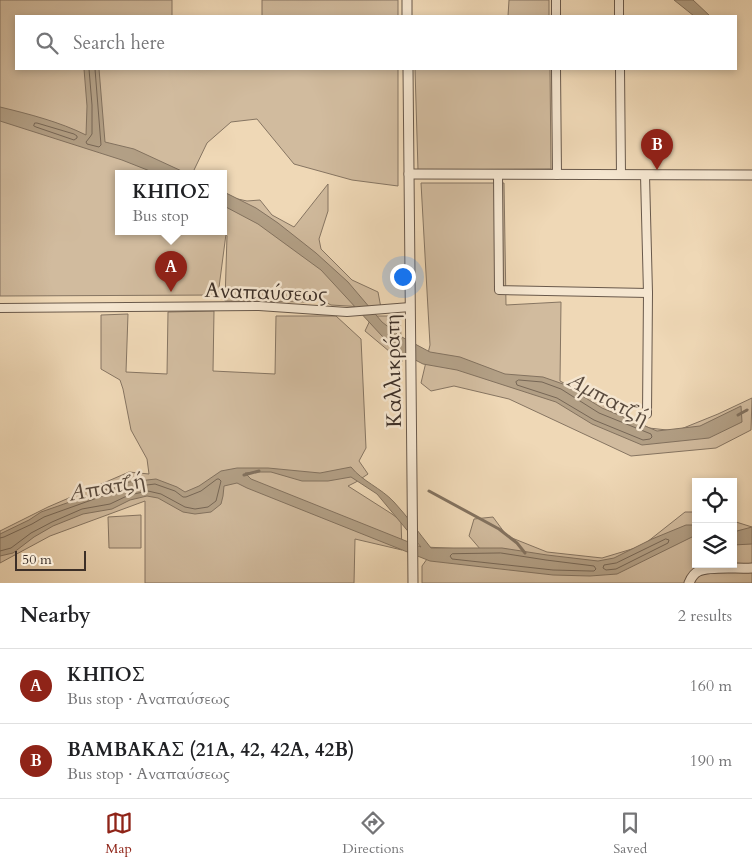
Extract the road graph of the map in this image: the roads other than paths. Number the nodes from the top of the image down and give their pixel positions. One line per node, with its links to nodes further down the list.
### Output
1 (407, 0): 4 (street)
2 (556, 0): 5 (street)
3 (619, 0): 6 (street)
4 (407, 15)
5 (556, 15)
6 (619, 15)
7 (408, 70): 10 (street, Καλλικράτη)
8 (556, 70): 12 (street)
9 (620, 70): 13 (street)
10 (408, 174): 11 (street); 17 (street, Καλλικράτη)
11 (498, 174): 12 (street); 16 (street)
12 (557, 175): 13 (street)
13 (621, 175): 14 (street)
14 (645, 175): 15 (street); 16 (street)
15 (752, 175)
16 (648, 293): 19 (street)
17 (410, 307): 18 (street, Αναπαύσεως); 21 (street, Καλλικράτη)
18 (0, 308)
19 (646, 414)
20 (752, 568): 22 (street)
21 (413, 583)
22 (689, 583)

